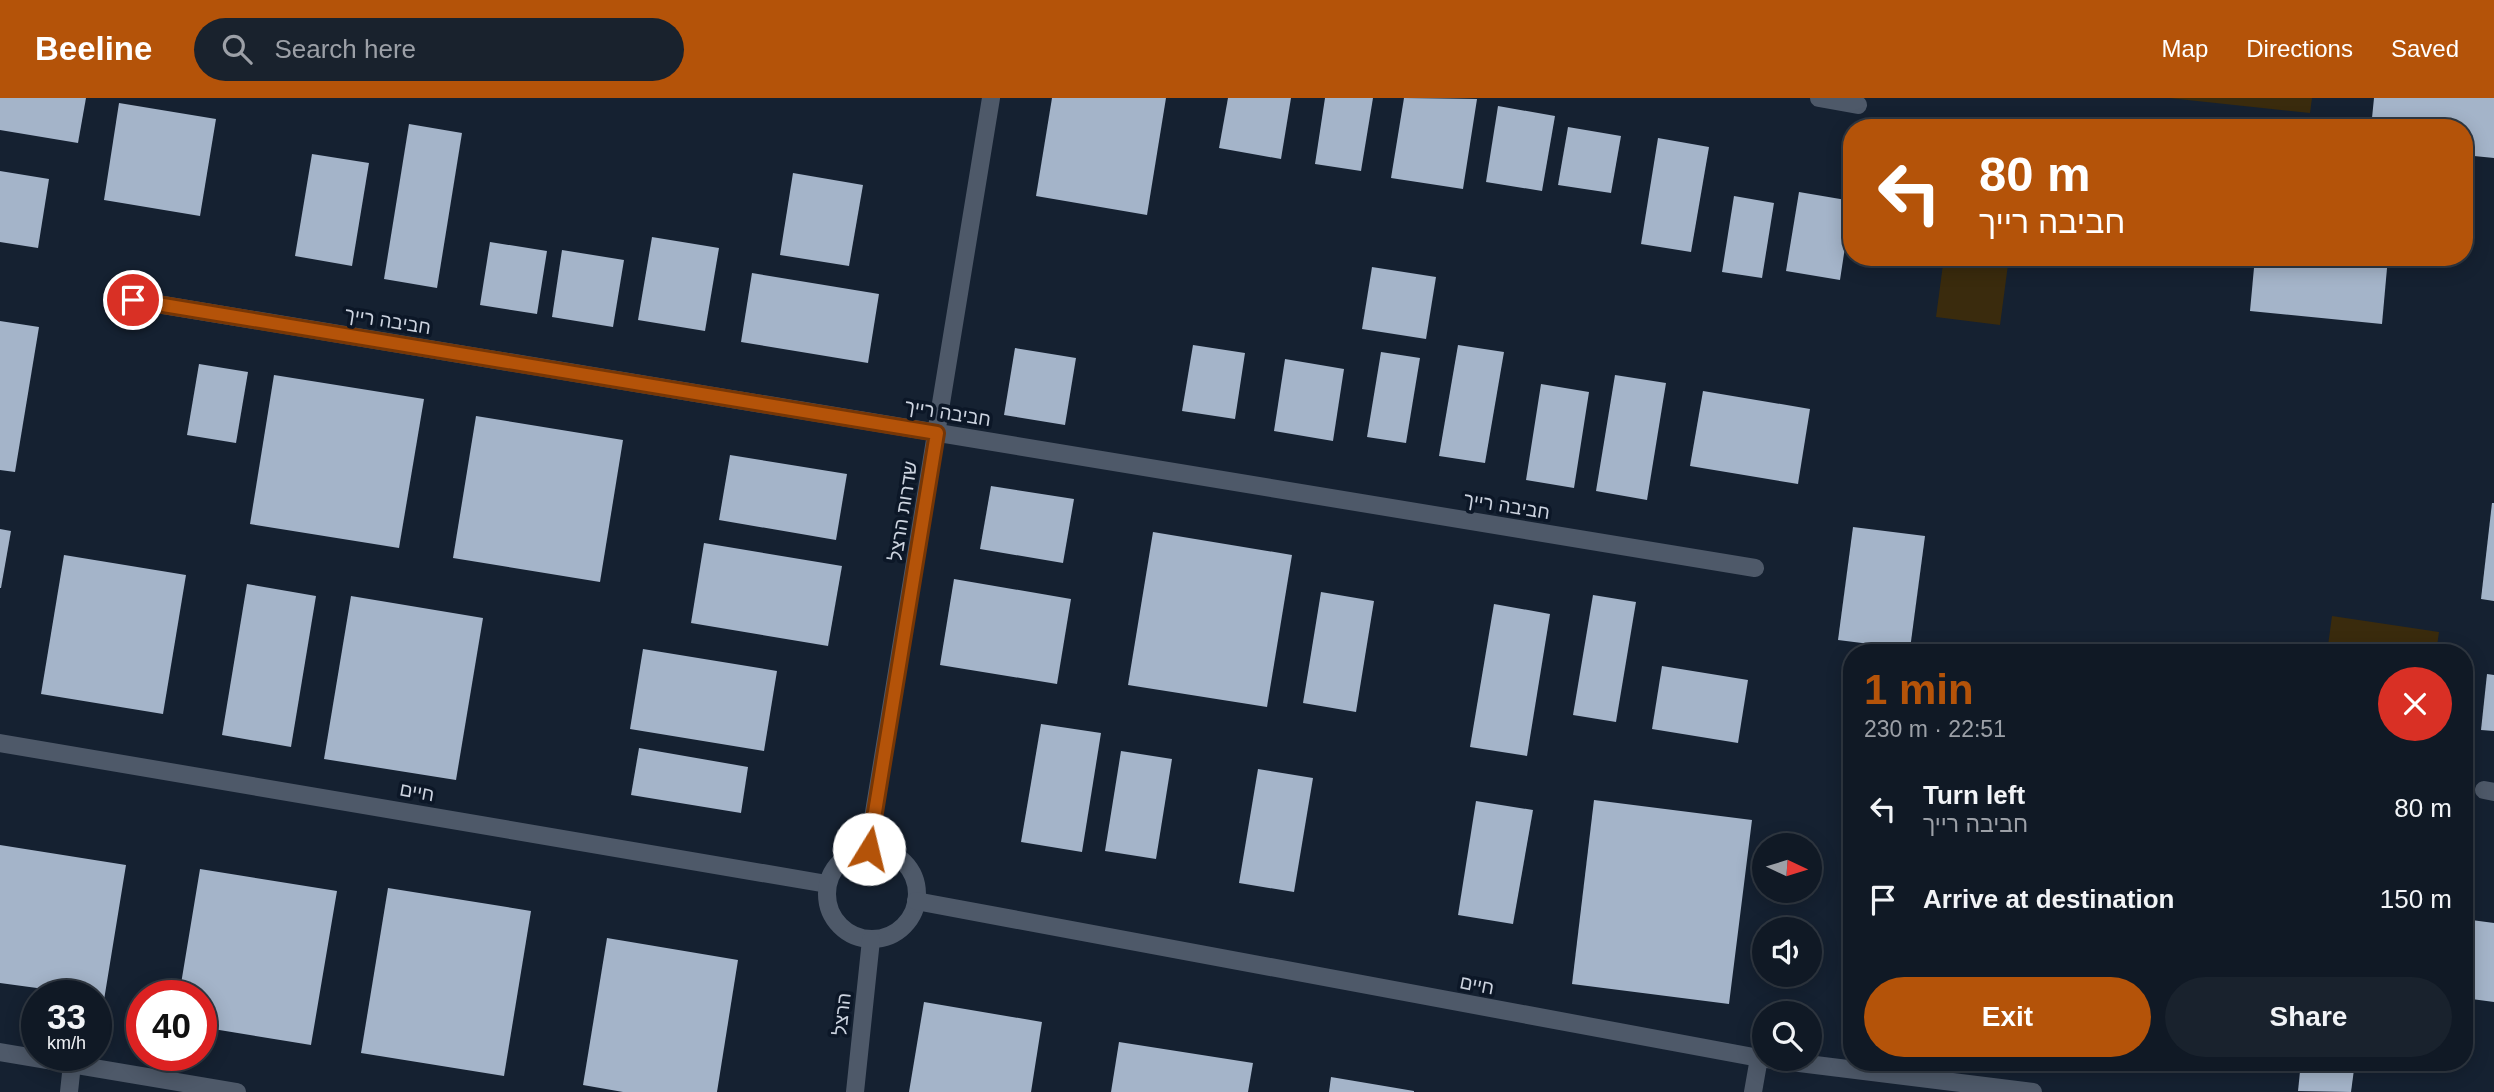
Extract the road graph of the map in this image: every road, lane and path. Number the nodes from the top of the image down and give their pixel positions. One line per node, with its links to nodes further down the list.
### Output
1 (991, 98): 5 (street, שדרות הרצל)
2 (1819, 98): 3 (street)
3 (1858, 105)
4 (133, 300): 5 (street, חביבה רייך)
5 (937, 433): 6 (street, חביבה רייך); 8 (street, שדרות הרצל)
6 (1755, 568)
7 (0, 743): 9 (street, חיים)
8 (869, 849): 9 (street); 10 (street)
9 (827, 884): 11 (street)
10 (916, 901): 11 (street); 14 (street, חיים)
11 (871, 940): 23 (street, הרצל)
12 (0, 1052): 13 (street)
13 (21, 1056)
14 (1752, 1057)
15 (1822, 1066): 16 (street, חיים)
16 (1843, 1068)
17 (71, 1071): 21 (street)
18 (112, 1071): 22 (street)
19 (1757, 1071): 24 (street)
20 (1864, 1071): 25 (street, חיים)
21 (69, 1092)
22 (237, 1092)
23 (855, 1092)
24 (1754, 1092)
25 (2033, 1092)

